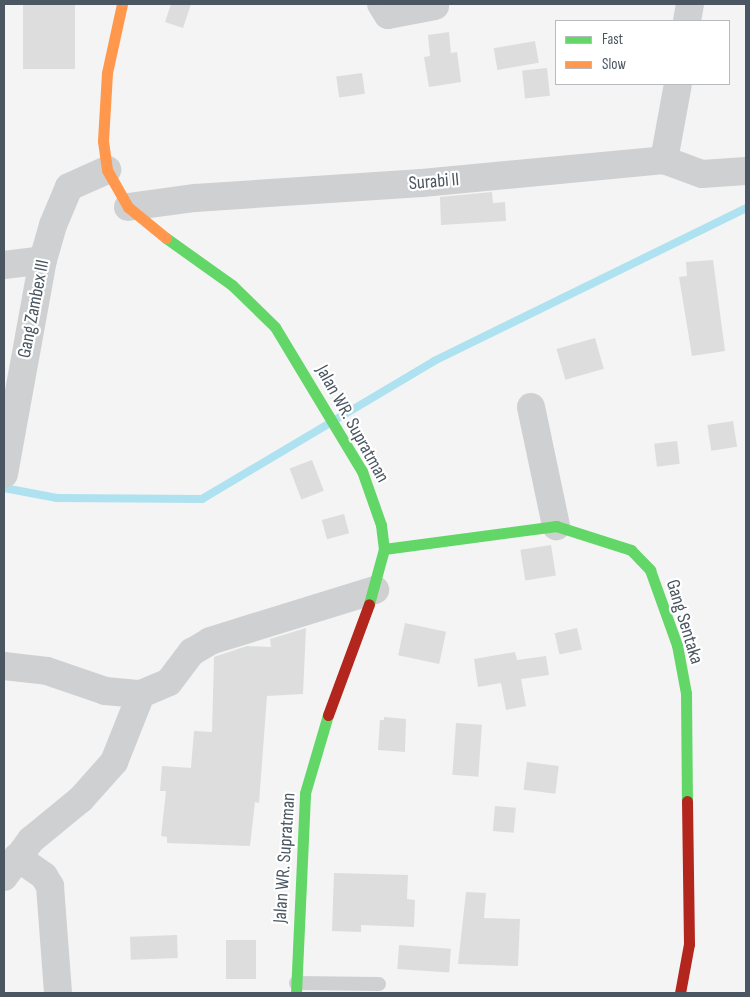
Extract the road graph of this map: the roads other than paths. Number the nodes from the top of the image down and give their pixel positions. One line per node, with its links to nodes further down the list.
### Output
1 (122, 4): 8 (main road, Jalan WR. Supratman)
2 (381, 4): 4 (street)
3 (690, 4): 5 (street)
4 (435, 6)
5 (687, 20)
6 (678, 85): 7 (street)
7 (664, 160): 9 (street); 10 (street, Surabi II)
8 (107, 170): 10 (main road, Jalan WR. Supratman); 11 (street, Gang Zambex III)
9 (746, 171)
10 (128, 207): 16 (main road, Jalan WR. Supratman)
11 (43, 260): 12 (street); 14 (street, Gang Zambex III)
12 (4, 265)
13 (531, 407): 15 (street)
14 (4, 474)
15 (556, 526): 16 (main road, Gang Sentaka); 24 (main road, Gang Sentaka)
16 (384, 550): 17 (main road, Jalan WR. Supratman)
17 (375, 590): 19 (street); 22 (main road, Jalan WR. Supratman)
18 (4, 666): 19 (street)
19 (141, 694): 20 (street)
20 (11, 867): 23 (street)
21 (379, 984): 22 (lane)
22 (296, 988)
23 (58, 993)
24 (680, 993)

